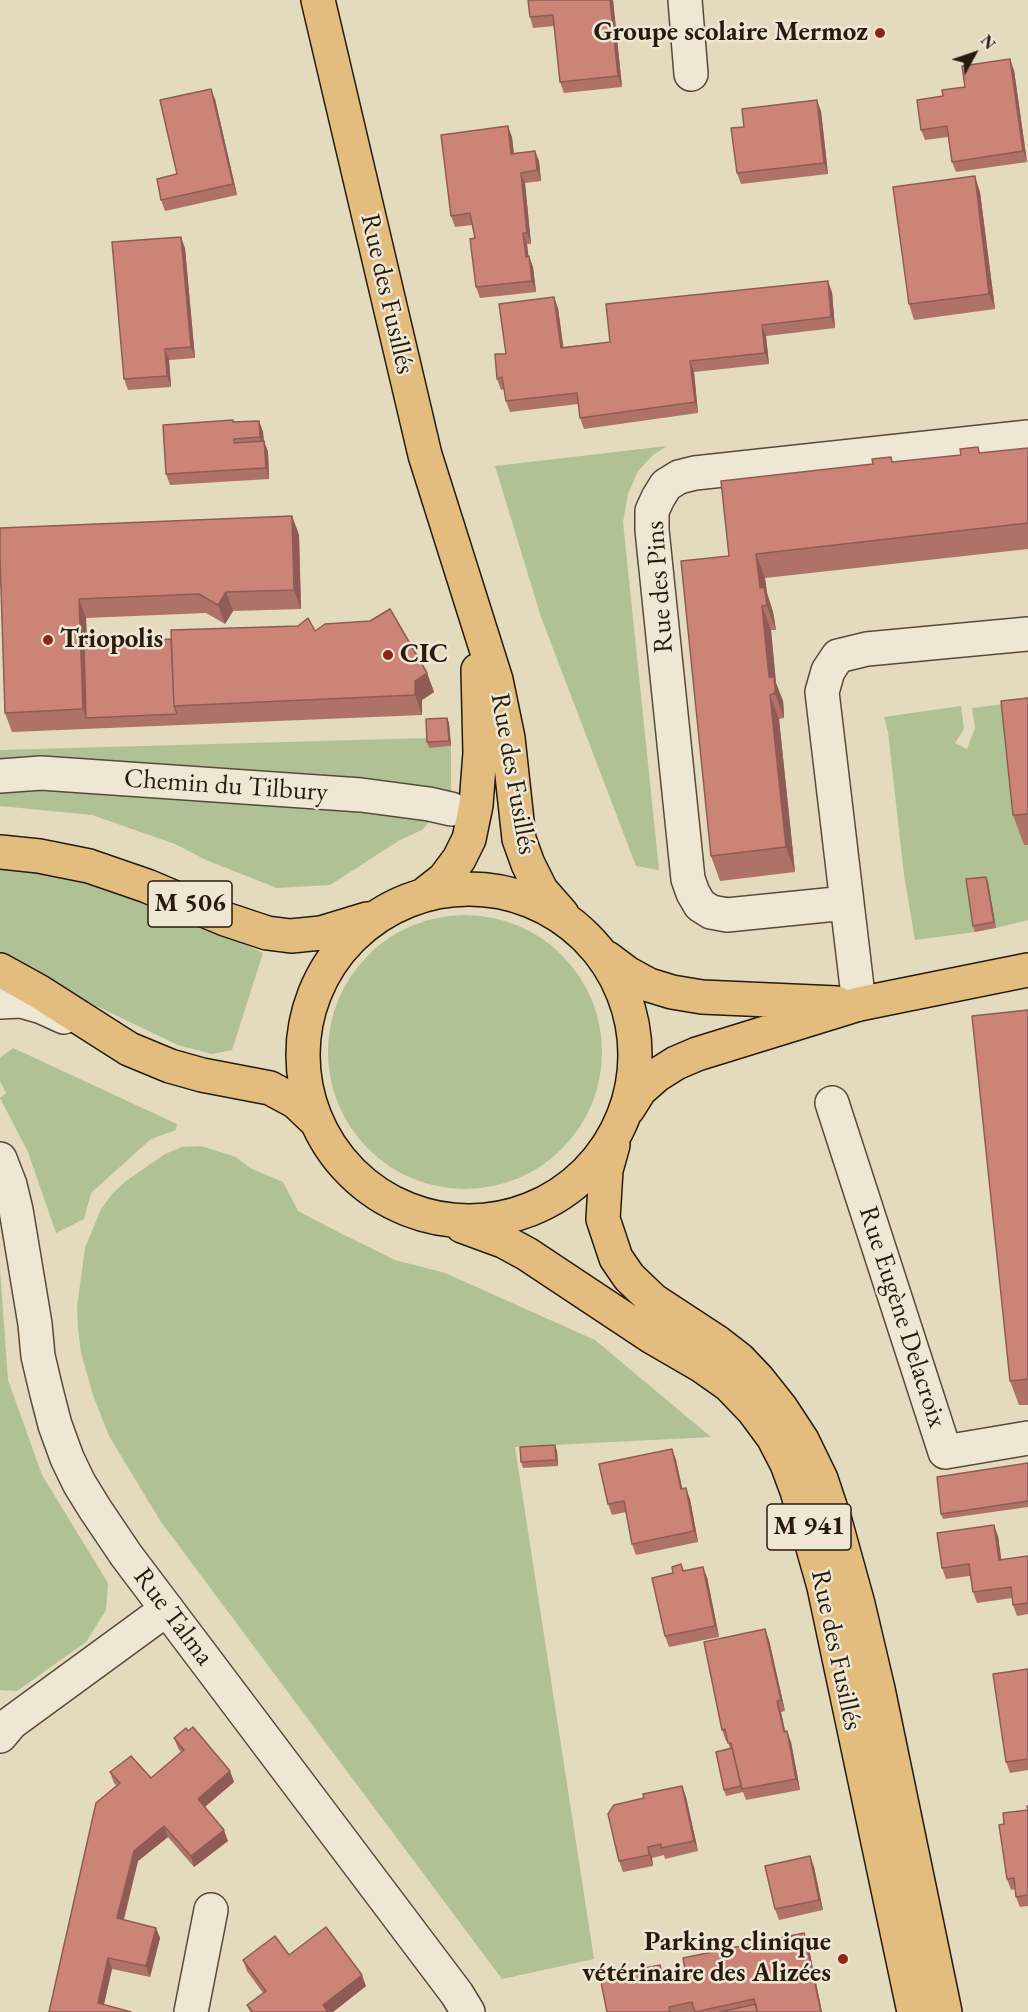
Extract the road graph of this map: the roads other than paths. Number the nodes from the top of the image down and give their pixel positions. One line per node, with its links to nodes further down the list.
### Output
1 (318, 0): 5 (main road, Rue des Fusillés)
2 (685, 0): 3 (street)
3 (691, 74)
4 (1028, 437): 11 (street, Rue des Pins)
5 (466, 585): 10 (main road, Rue des Fusillés); 13 (main road, Rue des Fusillés)
6 (1028, 634): 11 (street)
7 (0, 776): 8 (street, Chemin du Tilbury)
8 (451, 809)
9 (0, 852): 12 (main road, M 506)
10 (425, 894): 12 (main road); 13 (main road)
11 (846, 903): 18 (street)
12 (380, 914): 21 (main road)
13 (567, 920): 14 (main road)
14 (602, 955): 18 (main road); 22 (main road, Rue des Fusillés)
15 (0, 970): 19 (main road)
16 (1028, 970): 18 (main road)
17 (0, 1002): 19 (street)
18 (859, 1004): 22 (main road)
19 (111, 1039): 21 (main road)
20 (832, 1103): 25 (street, Rue Eugène Delacroix)
21 (317, 1122): 24 (main road)
22 (621, 1122): 24 (main road); 32 (main road, Rue des Fusillés / M 941)
23 (1, 1161): 26 (street, Rue Talma)
24 (444, 1219): 31 (main road, Rue des Fusillés / M 941)
25 (1028, 1438)
26 (167, 1609): 27 (street); 30 (street, Rue Talma)
27 (0, 1736)
28 (211, 1910): 29 (street)
29 (190, 2012)
30 (468, 2012)
31 (914, 2012)
32 (945, 2012)

